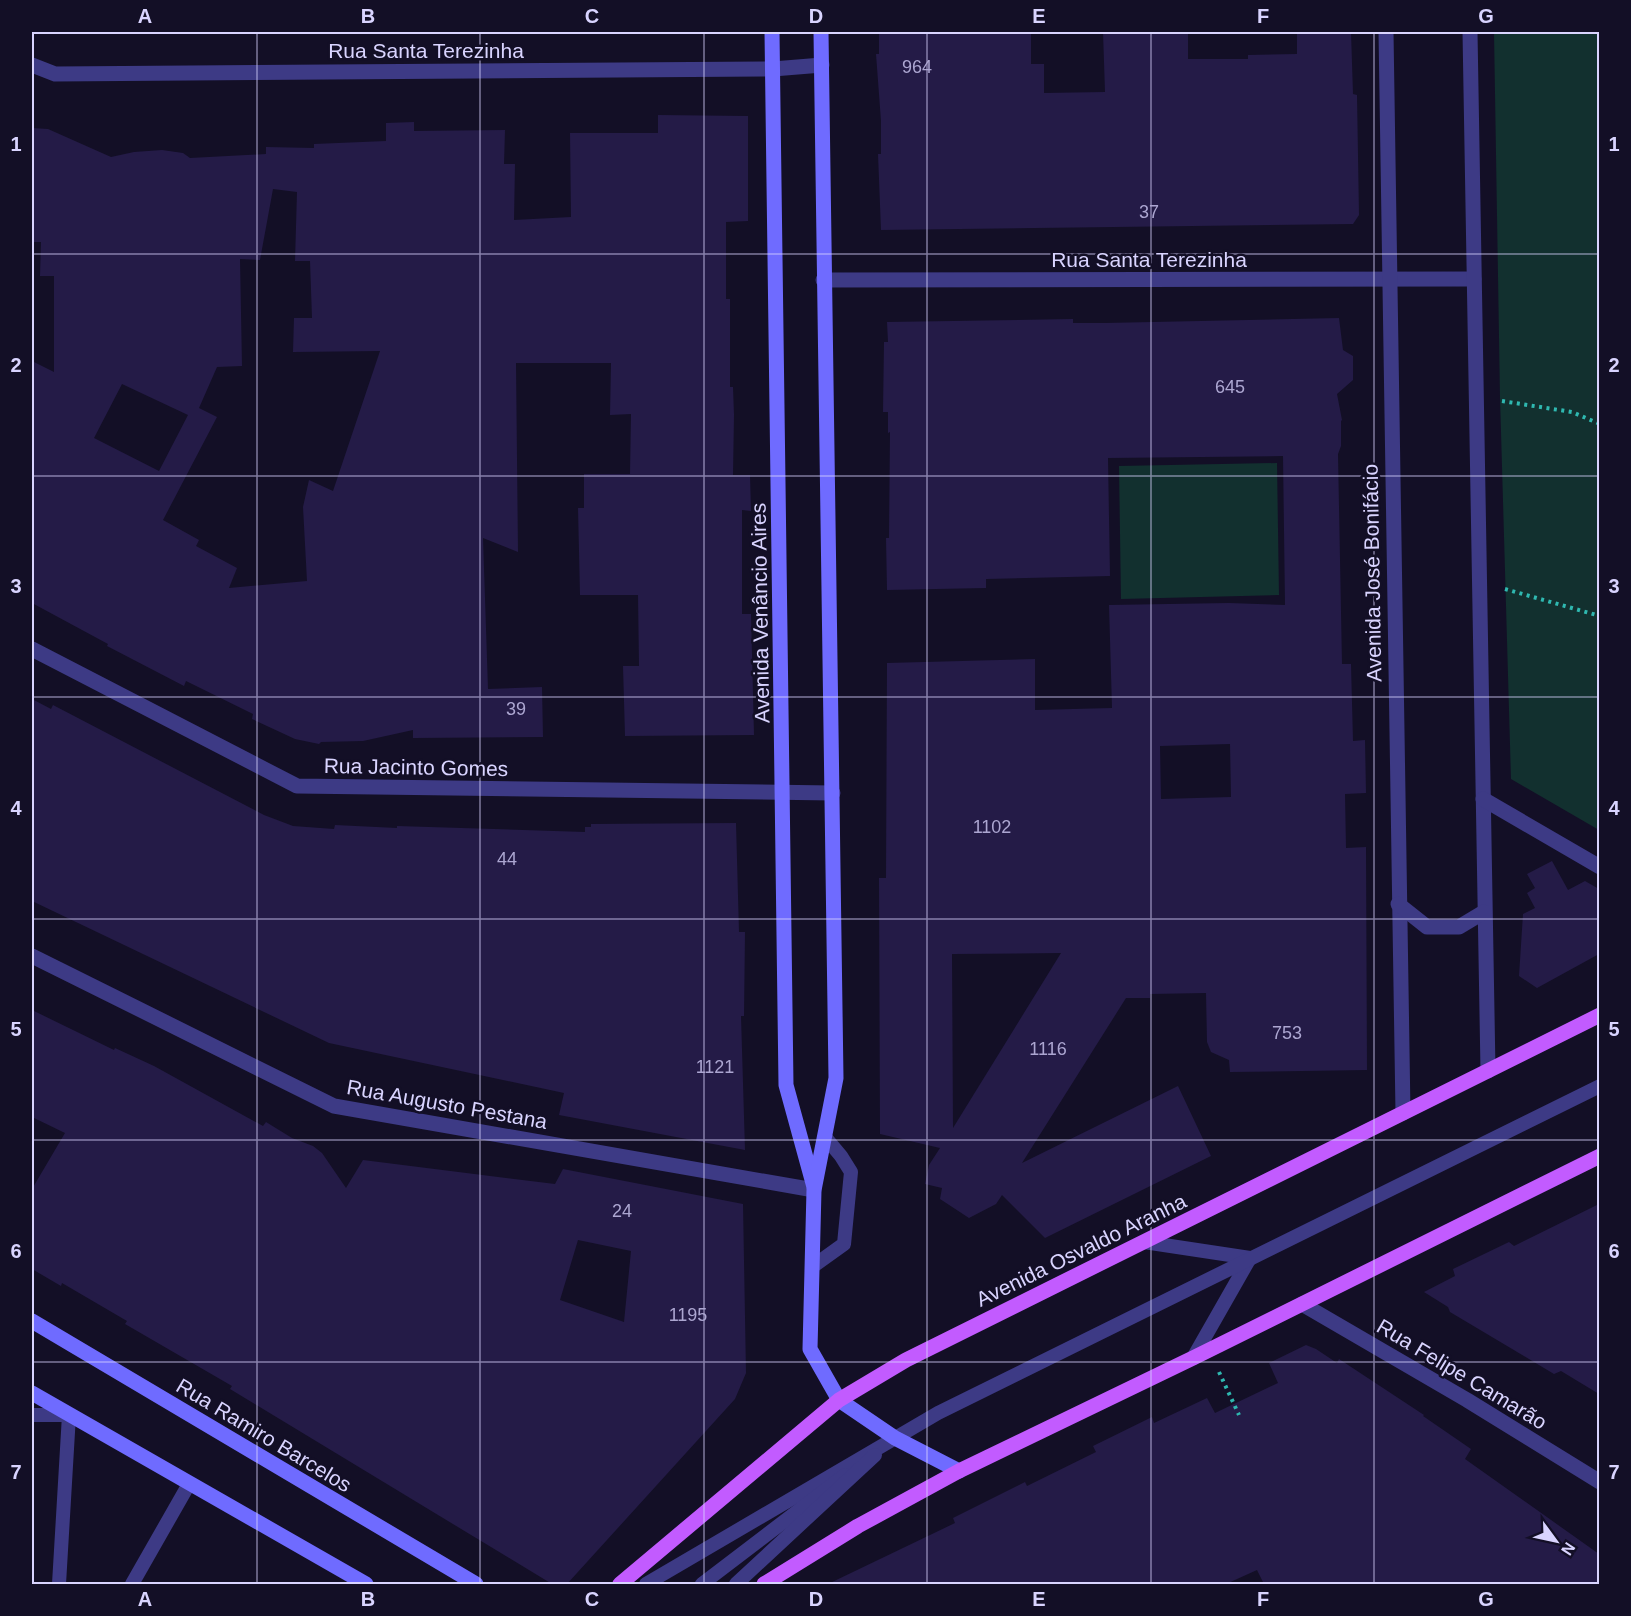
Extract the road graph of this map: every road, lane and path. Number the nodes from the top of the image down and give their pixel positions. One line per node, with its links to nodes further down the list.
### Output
1 (772, 32): 7 (main road, Avenida Venâncio Aires)
2 (821, 32): 6 (main road, Avenida Venâncio Aires)
3 (1386, 32): 10 (street, Avenida José Bonifácio)
4 (1470, 32): 8 (street)
5 (32, 65): 7 (street, Rua Santa Terezinha)
6 (822, 65): 7 (street, Rua Santa Terezinha); 9 (main road, Avenida Venâncio Aires)
7 (773, 69): 16 (main road, Avenida Venâncio Aires)
8 (1474, 279): 10 (street, Rua Santa Terezinha); 11 (street)
9 (823, 280): 10 (street, Rua Santa Terezinha); 17 (main road, Avenida Venâncio Aires)
10 (1389, 280): 20 (street, Avenida José Bonifácio)
11 (1476, 397): 12 (path); 13 (street)
12 (1599, 424)
13 (1479, 582): 14 (path); 18 (street)
14 (1599, 616)
15 (32, 649): 16 (street, Rua Jacinto Gomes)
16 (783, 793): 17 (street, Rua Jacinto Gomes); 29 (main road, Avenida Venâncio Aires)
17 (833, 793): 27 (main road, Avenida Venâncio Aires)
18 (1483, 799): 19 (street); 21 (street)
19 (1599, 867)
20 (1398, 904): 21 (street); 26 (street, Avenida José Bonifácio)
21 (1484, 912): 24 (street)
22 (32, 956): 29 (street, Rua Augusto Pestana)
23 (1599, 1015): 24 (main road, Avenida Osvaldo Aranha)
24 (1488, 1071): 26 (main road, Avenida Osvaldo Aranha)
25 (1599, 1086): 31 (lane)
26 (1403, 1113): 30 (main road, Avenida Osvaldo Aranha)
27 (825, 1137): 29 (main road, Avenida Venâncio Aires); 32 (lane)
28 (1599, 1156): 33 (main road)
29 (814, 1190): 32 (main road, Avenida Venâncio Aires)
30 (1144, 1242): 31 (lane); 38 (main road, Avenida Osvaldo Aranha)
31 (1250, 1258): 36 (lane); 42 (lane)
32 (812, 1267): 38 (main road, Avenida Venâncio Aires)
33 (1302, 1304): 35 (main road); 44 (street, Rua Felipe Camarão)
34 (32, 1321): 49 (main road, Rua Ramiro Barcelos)
35 (1208, 1350): 36 (main road); 41 (path)
36 (1193, 1358): 43 (main road)
37 (32, 1393): 40 (main road)
38 (839, 1400): 42 (main road, Avenida Venâncio Aires); 50 (main road, Avenida Osvaldo Aranha)
39 (32, 1415): 40 (lane)
40 (69, 1415): 45 (main road); 46 (lane)
41 (1239, 1415)
42 (895, 1438): 43 (main road, Avenida Venâncio Aires); 51 (lane); 52 (lane); 53 (lane)
43 (959, 1471): 54 (main road)
44 (1599, 1482)
45 (189, 1484): 47 (lane); 48 (main road)
46 (58, 1584)
47 (132, 1584)
48 (366, 1584)
49 (476, 1584)
50 (620, 1584)
51 (646, 1584)
52 (702, 1584)
53 (736, 1584)
54 (764, 1584)

